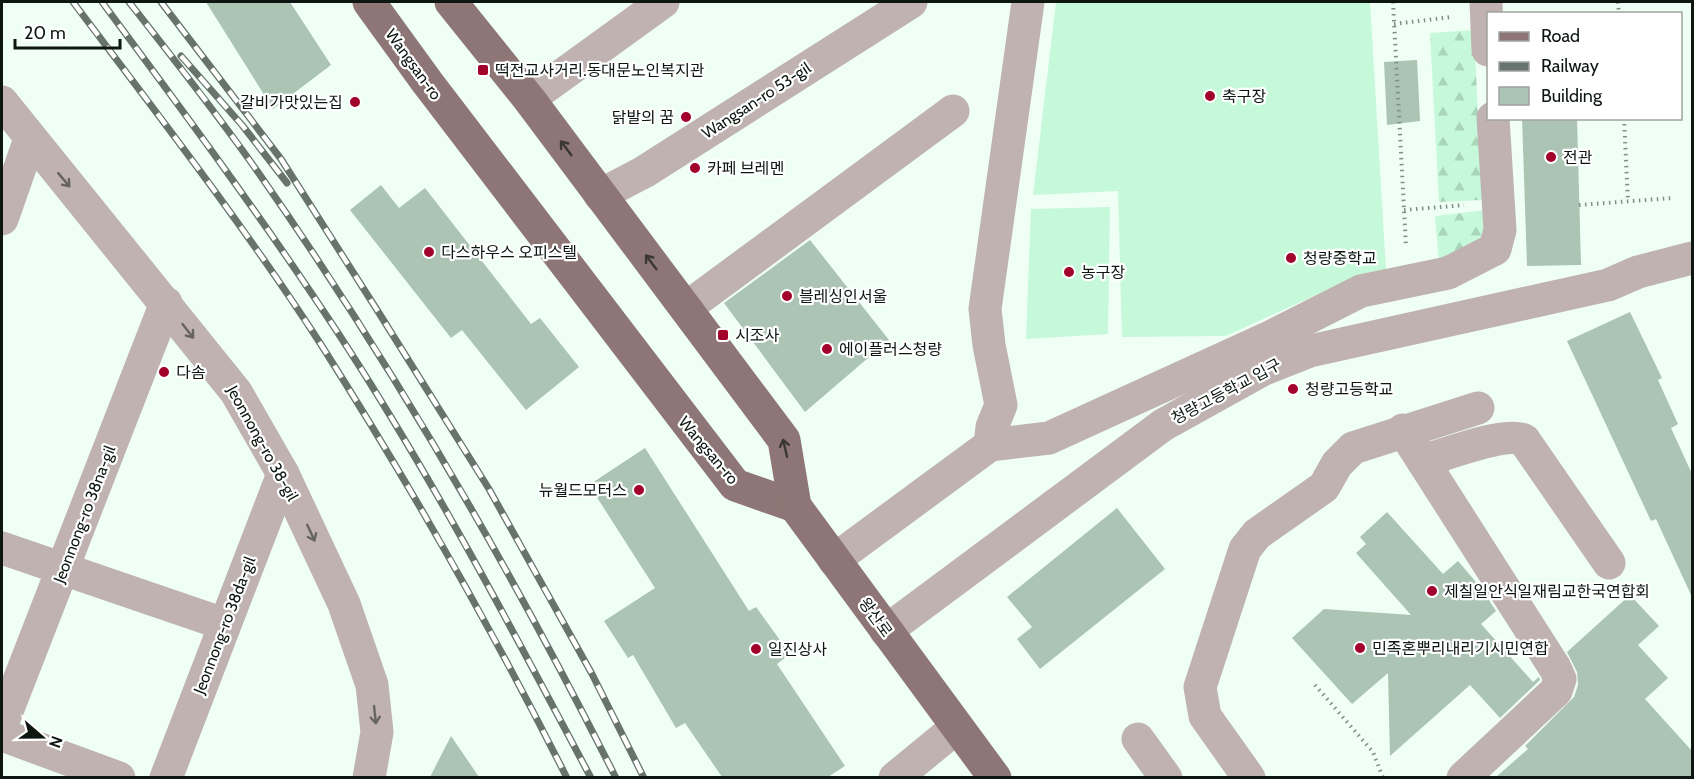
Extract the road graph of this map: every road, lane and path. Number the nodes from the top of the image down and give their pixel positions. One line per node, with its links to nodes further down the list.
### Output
1 (369, 2): 30 (main road, Wangsan-ro)
2 (451, 2): 10 (main road)
3 (663, 2): 10 (street)
4 (911, 2): 16 (street, Wangsan-ro 53-gil)
5 (1028, 2): 27 (street)
6 (1393, 2): 8 (path)
7 (1486, 4): 8 (path); 9 (street)
8 (1394, 24): 22 (path)
9 (1487, 27)
10 (529, 99): 16 (main road, one-way to 10)
11 (2, 102): 15 (street, Jeonnong-ro 38-gil)
12 (953, 111): 24 (street)
13 (1493, 120): 22 (street)
14 (1624, 120): 18 (path)
15 (30, 139): 20 (street); 23 (street, Jeonnong-ro 38-gil, one-way to 23)
16 (600, 195): 24 (main road, one-way to 16)
17 (1672, 198): 18 (path)
18 (1628, 201): 19 (path)
19 (1579, 205)
20 (2, 219)
21 (1692, 258): 36 (street, 청량고등학교 입구)
22 (1407, 281): 27 (street)
23 (166, 303): 29 (street, Jeonnong-ro 38-gil, one-way to 29); 34 (street, Jeonnong-ro 38na-gil)
24 (686, 308): 30 (main road, one-way to 24)
25 (1478, 408): 26 (street)
26 (1403, 430): 28 (street); 48 (street)
27 (990, 445): 32 (street)
28 (1423, 461): 33 (street); 50 (street)
29 (283, 474): 35 (street, Jeonnong-ro 38da-gil); 44 (street, Jeonnong-ro 38-gil, one-way to 44)
30 (795, 506): 32 (main road, 왕산로)
31 (2, 548): 34 (street)
32 (834, 560): 36 (main road, 왕산로)
33 (1609, 563)
34 (62, 569): 35 (street); 38 (street, Jeonnong-ro 38na-gil)
35 (224, 624): 43 (street, Jeonnong-ro 38da-gil)
36 (886, 631): 39 (main road, 왕산로)
37 (1315, 685): 49 (path)
38 (2, 724)
39 (957, 727): 45 (street); 46 (main road, 왕산로)
40 (2, 735): 42 (street)
41 (1138, 739): 47 (street)
42 (119, 777)
43 (166, 777)
44 (369, 777)
45 (895, 777)
46 (995, 777)
47 (1166, 777)
48 (1249, 777)
49 (1383, 777)
50 (1463, 777)

